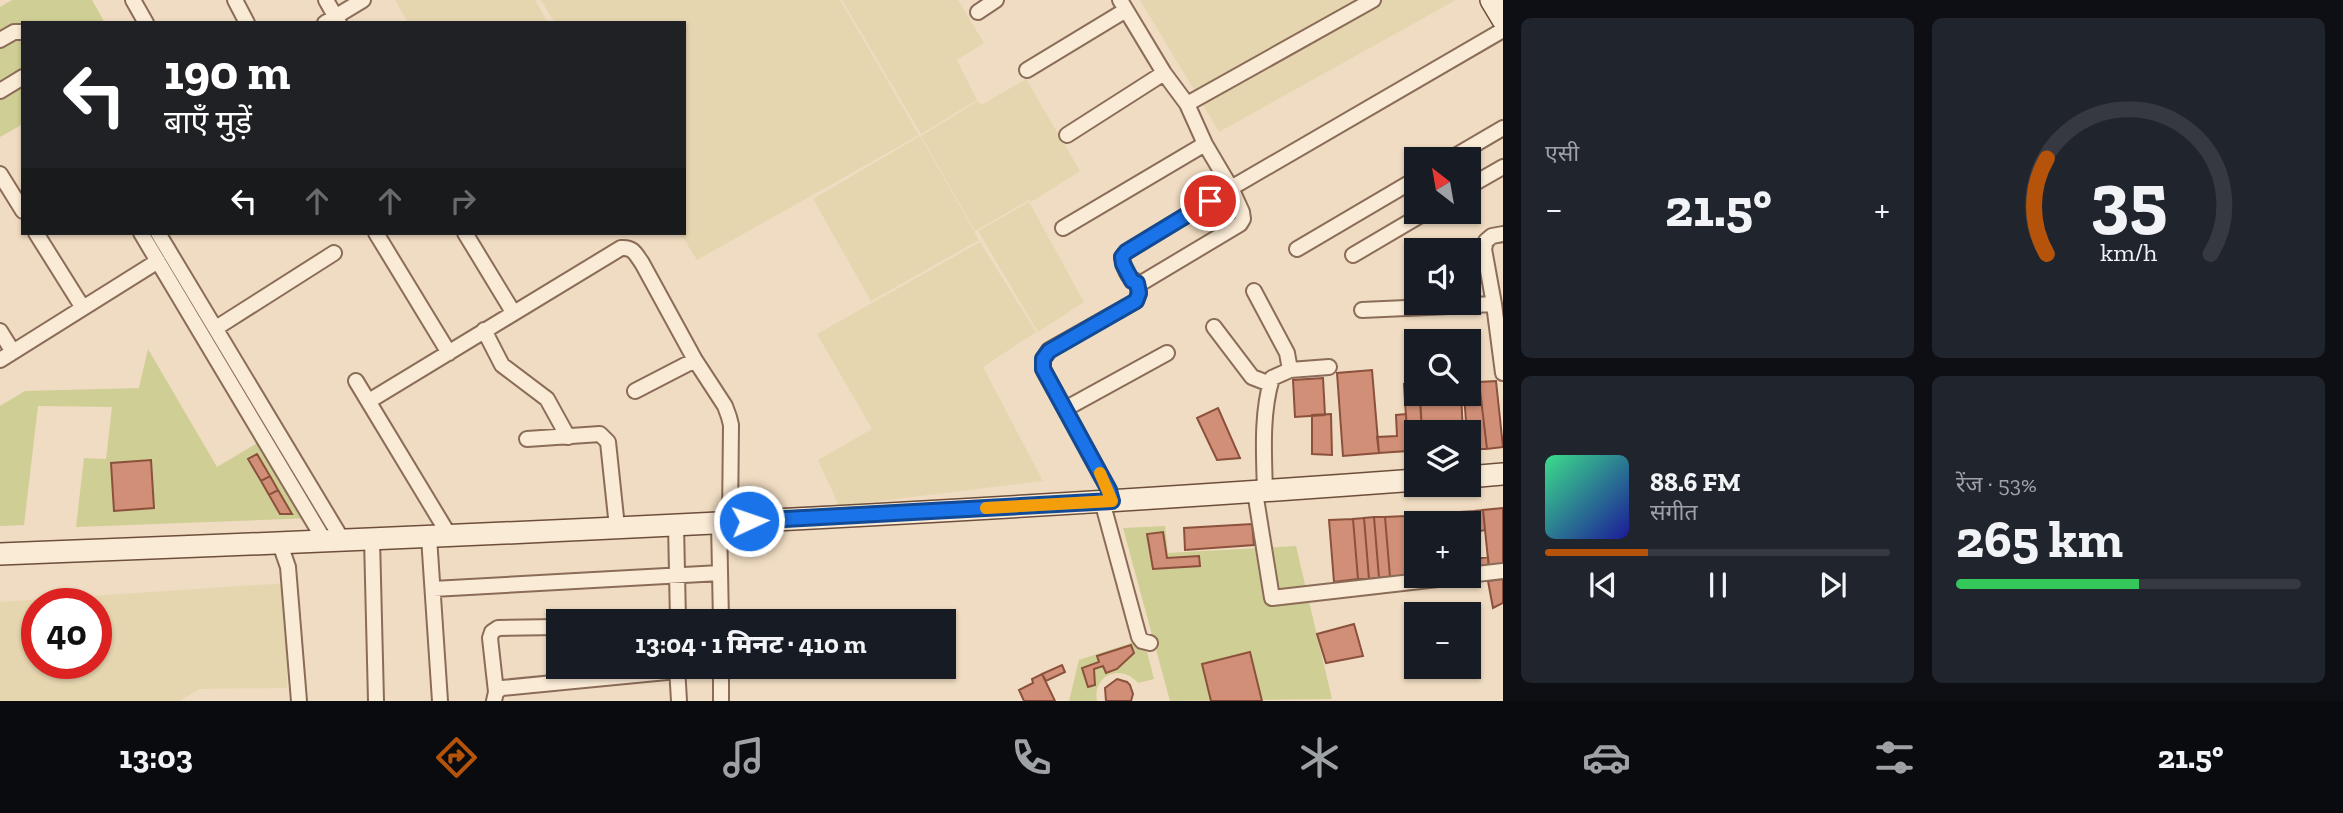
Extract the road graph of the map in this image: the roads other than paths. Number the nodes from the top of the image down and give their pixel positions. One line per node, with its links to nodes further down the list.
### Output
1 (133, 0): 11 (street)
2 (234, 0): 12 (street)
3 (326, 0): 13 (street)
4 (363, 0): 13 (street)
5 (996, 0): 9 (street)
6 (1373, 0): 21 (street)
7 (1491, 0): 10 (street)
8 (1123, 5): 17 (street); 18 (street)
9 (978, 12)
10 (1503, 20)
11 (145, 21)
12 (246, 21)
13 (333, 21)
14 (1503, 30): 30 (street)
15 (21, 32): 16 (street)
16 (0, 40)
17 (1027, 70)
18 (1164, 73): 21 (street); 23 (street)
19 (21, 78): 20 (street)
20 (0, 91)
21 (1187, 104): 24 (street)
22 (1503, 128): 25 (street)
23 (1067, 135)
24 (1205, 144): 30 (street); 33 (street)
25 (1471, 147)
26 (1503, 167): 28 (street)
27 (0, 174): 31 (street)
28 (1481, 180)
29 (1404, 186): 40 (street)
30 (1231, 188): 44 (street); 44 (street)
31 (21, 208)
32 (1405, 224): 42 (street)
33 (1063, 228)
34 (1503, 234): 46 (street)
35 (37, 235): 47 (street)
36 (142, 235): 43 (street)
37 (162, 235): 51 (street)
38 (377, 235): 56 (street)
39 (466, 235): 49 (street)
40 (1297, 249)
41 (334, 253): 51 (street)
42 (1353, 254)
43 (158, 261): 47 (street); 80 (street)
44 (1137, 283): 67 (street)
45 (1254, 291): 61 (street)
46 (1494, 304): 48 (street); 54 (street)
47 (83, 308): 55 (street)
48 (1362, 310)
49 (513, 312): 52 (street); 59 (street)
50 (1214, 327): 64 (street)
51 (215, 328): 80 (street)
52 (484, 330): 56 (street); 68 (street)
53 (0, 331): 55 (street)
54 (1500, 331): 62 (street)
55 (13, 352): 58 (street)
56 (449, 353): 66 (street)
57 (1167, 354): 67 (street)
58 (0, 360)
59 (695, 360): 65 (street); 75 (street)
60 (1329, 368): 61 (street)
61 (1290, 370): 64 (street)
62 (1503, 373)
63 (356, 381): 66 (street)
64 (1270, 384): 73 (street)
65 (635, 391)
66 (369, 401): 78 (street)
67 (1065, 409): 74 (street)
68 (568, 436): 69 (street); 77 (street)
69 (527, 439)
70 (1503, 474): 71 (street)
71 (1481, 476)
72 (1404, 481): 73 (street)
73 (1260, 492): 74 (street); 87 (street)
74 (1107, 501): 75 (street); 92 (street)
75 (724, 522): 76 (street); 84 (street)
76 (676, 524): 77 (street); 86 (street)
77 (617, 527): 78 (street)
78 (439, 536): 79 (street); 88 (street)
79 (372, 539): 80 (street); 98 (street)
80 (334, 542): 81 (street)
81 (280, 544): 82 (street); 97 (street)
82 (0, 554)
83 (1503, 571): 85 (street)
84 (720, 573): 86 (street); 90 (street)
85 (1481, 573)
86 (678, 575): 88 (street); 89 (street)
87 (1404, 582)
88 (433, 589): 99 (street)
89 (678, 609)
90 (721, 609)
91 (546, 627): 96 (street)
92 (1150, 643)
93 (585, 679): 96 (street)
94 (678, 679): 100 (street)
95 (721, 679): 101 (street)
96 (495, 696)
97 (299, 701)
98 (376, 701)
99 (440, 701)
100 (679, 701)
101 (721, 701)

